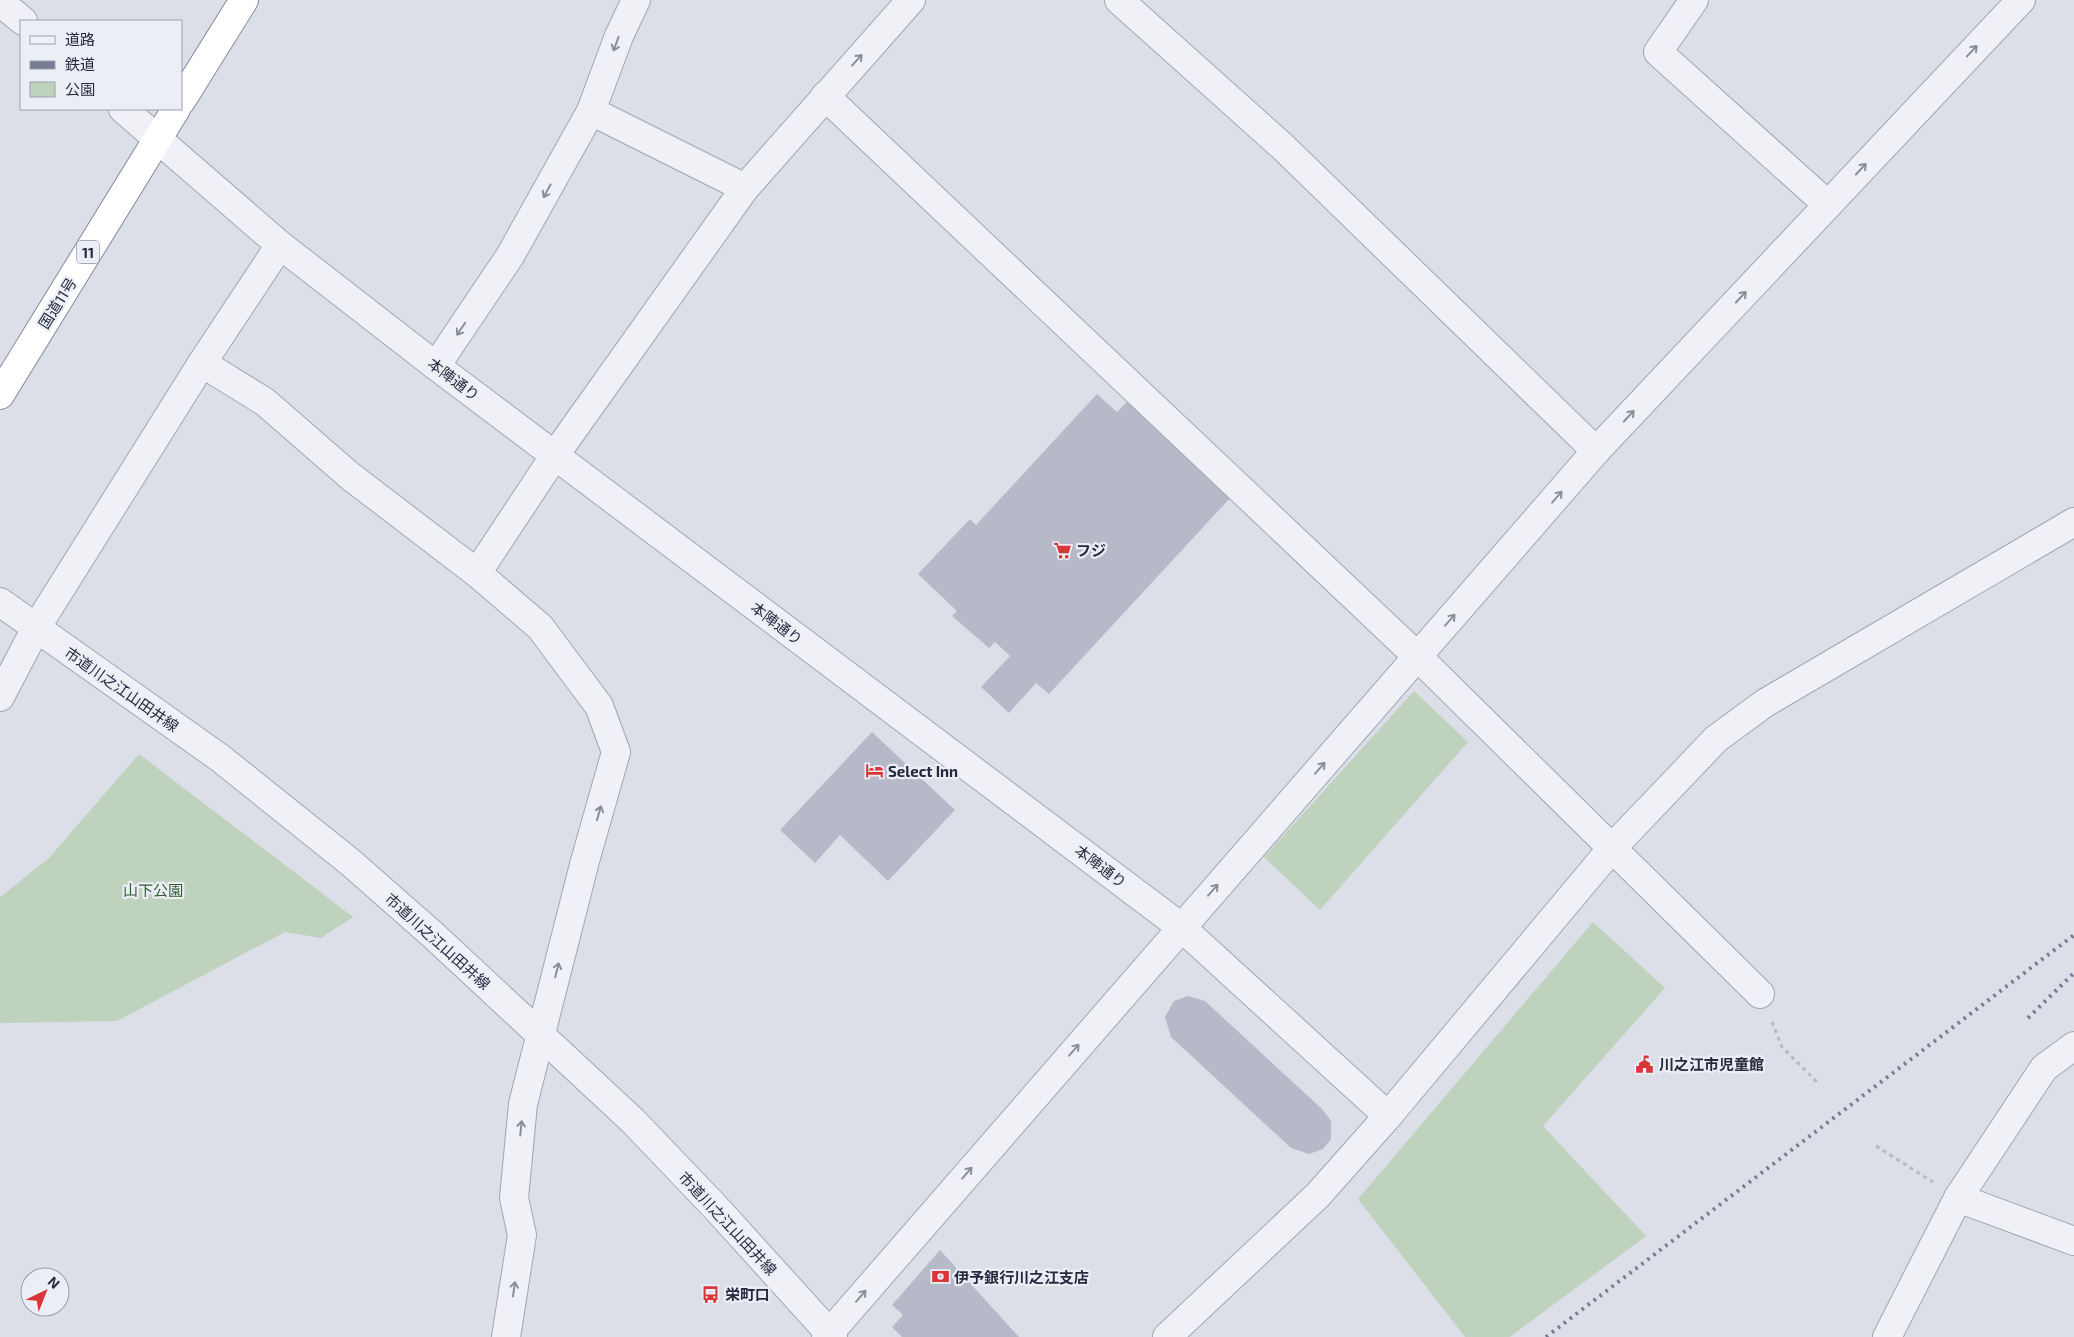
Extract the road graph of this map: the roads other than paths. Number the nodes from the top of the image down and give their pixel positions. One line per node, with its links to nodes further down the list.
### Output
1 (244, 0): 10 (highway)
2 (636, 0): 13 (street, one-way to 13)
3 (911, 0): 9 (street, one-way to 3)
4 (1119, 0): 21 (street)
5 (1694, 0): 16 (street)
6 (2021, 0): 16 (street, one-way to 6)
7 (0, 2): 8 (street)
8 (22, 20)
9 (825, 96): 15 (street); 27 (street)
10 (182, 99)
11 (124, 110): 14 (street, 本陣通り)
12 (175, 110): 14 (highway, 国道11号 / 11)
13 (591, 111): 15 (street); 19 (street, one-way to 19)
14 (158, 139): 17 (street, 本陣通り); 20 (highway, 国道11号 / 11)
15 (745, 188): 22 (street)
16 (1828, 205): 21 (street, one-way to 16)
17 (280, 245): 18 (street); 19 (street, 本陣通り)
18 (202, 363): 24 (street); 26 (street)
19 (436, 366): 22 (street, 本陣通り)
20 (0, 395)
21 (1596, 451): 27 (street, one-way to 21)
22 (555, 455): 24 (street); 30 (street, 本陣通り)
23 (2074, 522): 29 (street)
24 (476, 573): 32 (street, one-way to 24)
25 (0, 602): 26 (street, 市道川之江山田井線)
26 (36, 628): 28 (street); 32 (street, 市道川之江山田井線)
27 (1418, 657): 29 (street); 30 (street, one-way to 27)
28 (0, 696)
29 (1613, 847): 31 (street); 34 (street)
30 (1181, 927): 34 (street, 本陣通り); 37 (street, one-way to 30)
31 (1760, 994)
32 (540, 1037): 37 (street, 市道川之江山田井線); 38 (street, one-way to 32)
33 (2074, 1046): 35 (street)
34 (1388, 1116): 39 (street)
35 (1958, 1198): 36 (street); 40 (street)
36 (2074, 1241)
37 (829, 1336)
38 (506, 1337)
39 (1167, 1337)
40 (1888, 1337)

